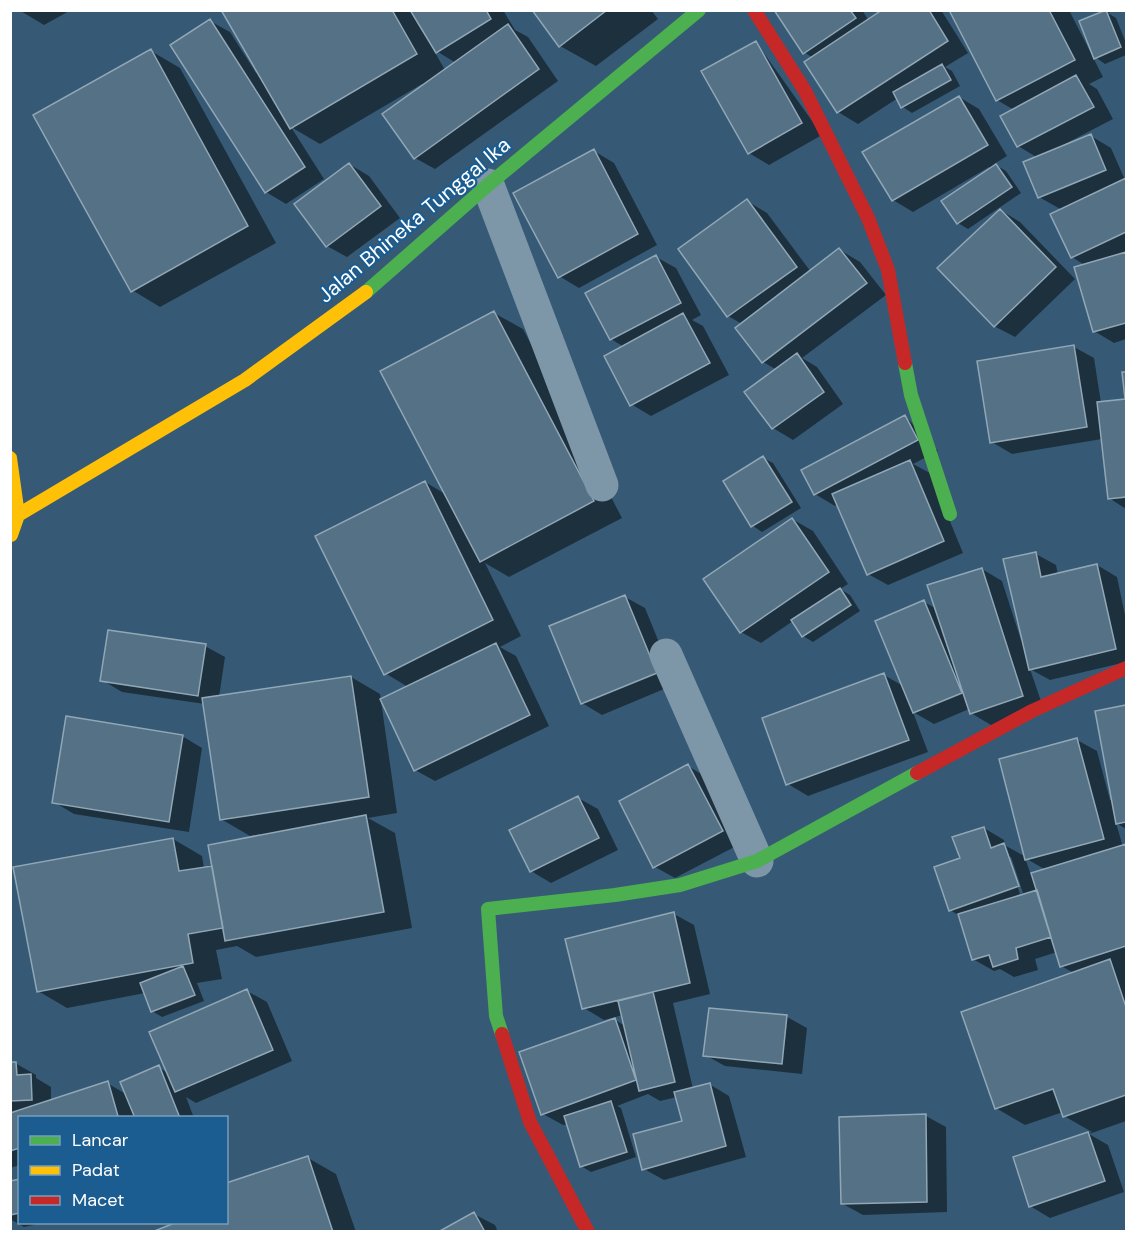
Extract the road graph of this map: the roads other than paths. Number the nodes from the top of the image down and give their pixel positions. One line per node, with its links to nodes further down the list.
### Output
1 (699, 10): 3 (street, Jalan Bhineka Tunggal Ika)
2 (754, 10): 6 (street)
3 (488, 185): 5 (street); 7 (street, Jalan Bhineka Tunggal Ika)
4 (10, 458): 7 (street)
5 (602, 485)
6 (950, 514)
7 (18, 516): 8 (street)
8 (10, 537)
9 (666, 655): 11 (street)
10 (1126, 668): 11 (street)
11 (757, 861): 12 (street)
12 (588, 1232)

